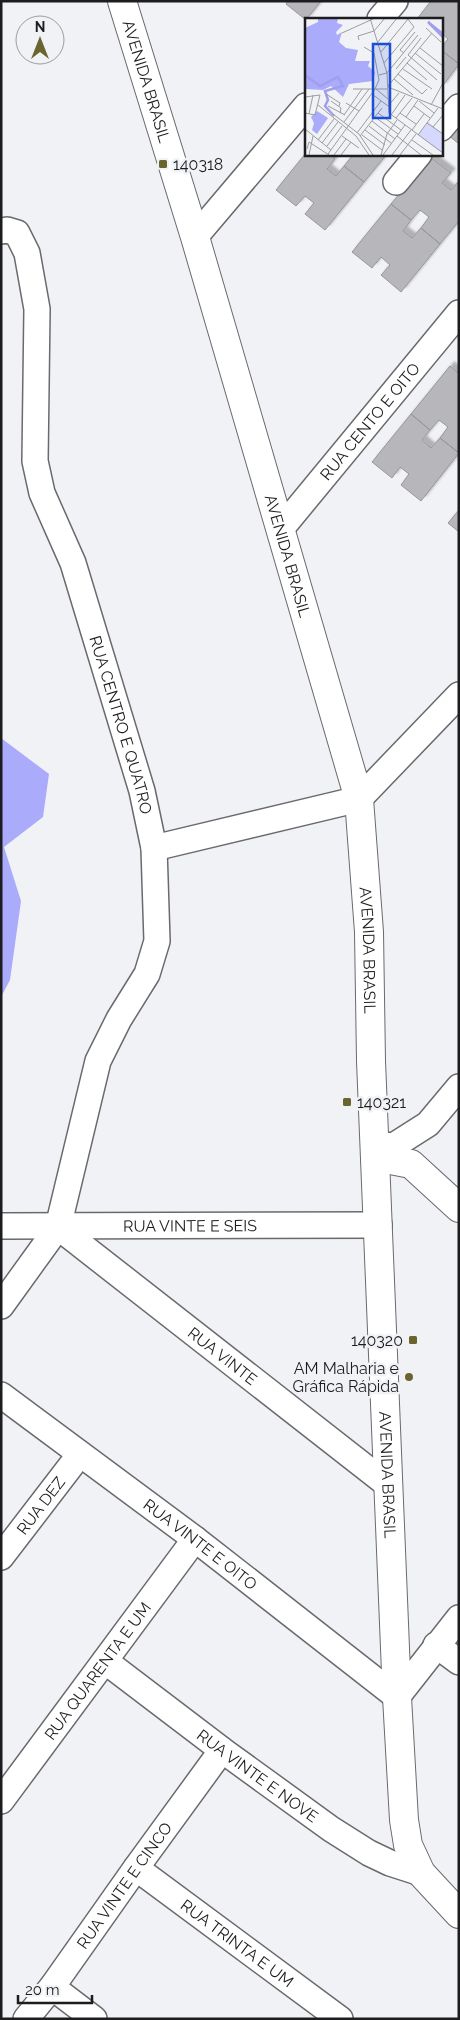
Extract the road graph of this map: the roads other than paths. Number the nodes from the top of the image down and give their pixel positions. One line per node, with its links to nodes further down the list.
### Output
1 (122, 1): 10 (main road, AVENIDA BRASIL)
2 (395, 1): 3 (street)
3 (381, 18)
4 (305, 107): 10 (street)
5 (459, 107): 6 (street)
6 (442, 127)
7 (418, 155): 8 (street)
8 (396, 182)
9 (1, 231): 15 (street, RUA CENTRO E QUATRO)
10 (195, 237): 12 (main road, AVENIDA BRASIL)
11 (459, 313): 12 (street, RUA CENTO E OITO)
12 (280, 530): 14 (main road, AVENIDA BRASIL)
13 (459, 695): 14 (street)
14 (358, 799): 15 (street); 17 (main road, AVENIDA BRASIL)
15 (154, 848): 21 (street, RUA CENTRO E QUATRO)
16 (459, 1087): 17 (street)
17 (375, 1152): 18 (main road); 19 (main road, AVENIDA BRASIL)
18 (459, 1208)
19 (378, 1225): 21 (street, RUA VINTE E SEIS); 25 (main road, AVENIDA BRASIL)
20 (1, 1226): 21 (street, RUA VINTE E SEIS)
21 (58, 1227): 22 (street); 25 (street, RUA VINTE)
22 (1, 1306)
23 (1, 1395): 24 (street, RUA VINTE E OITO)
24 (80, 1454): 26 (street, RUA VINTE E OITO); 27 (street, RUA DEZ)
25 (388, 1485): 32 (main road, AVENIDA BRASIL)
26 (195, 1539): 30 (street, RUA QUARENTA E UM); 32 (street, RUA VINTE E OITO)
27 (1, 1557)
28 (459, 1618): 29 (street)
29 (436, 1646): 31 (street); 32 (street)
30 (105, 1661): 33 (street, RUA VINTE E NOVE); 34 (street, RUA QUARENTA E UM)
31 (459, 1662)
32 (396, 1697): 36 (main road, AVENIDA BRASIL)
33 (222, 1750): 35 (street, RUA VINTE E CINCO); 36 (street, RUA VINTE E NOVE)
34 (1, 1801)
35 (136, 1868): 38 (street, RUA VINTE E CINCO); 41 (street, RUA TRINTA E UM)
36 (421, 1873): 37 (main road, AVENIDA BRASIL)
37 (459, 1914)
38 (52, 1987): 39 (street, RUA VINTE E CINCO); 40 (street)
39 (26, 2019)
40 (94, 2019)
41 (340, 2019)

